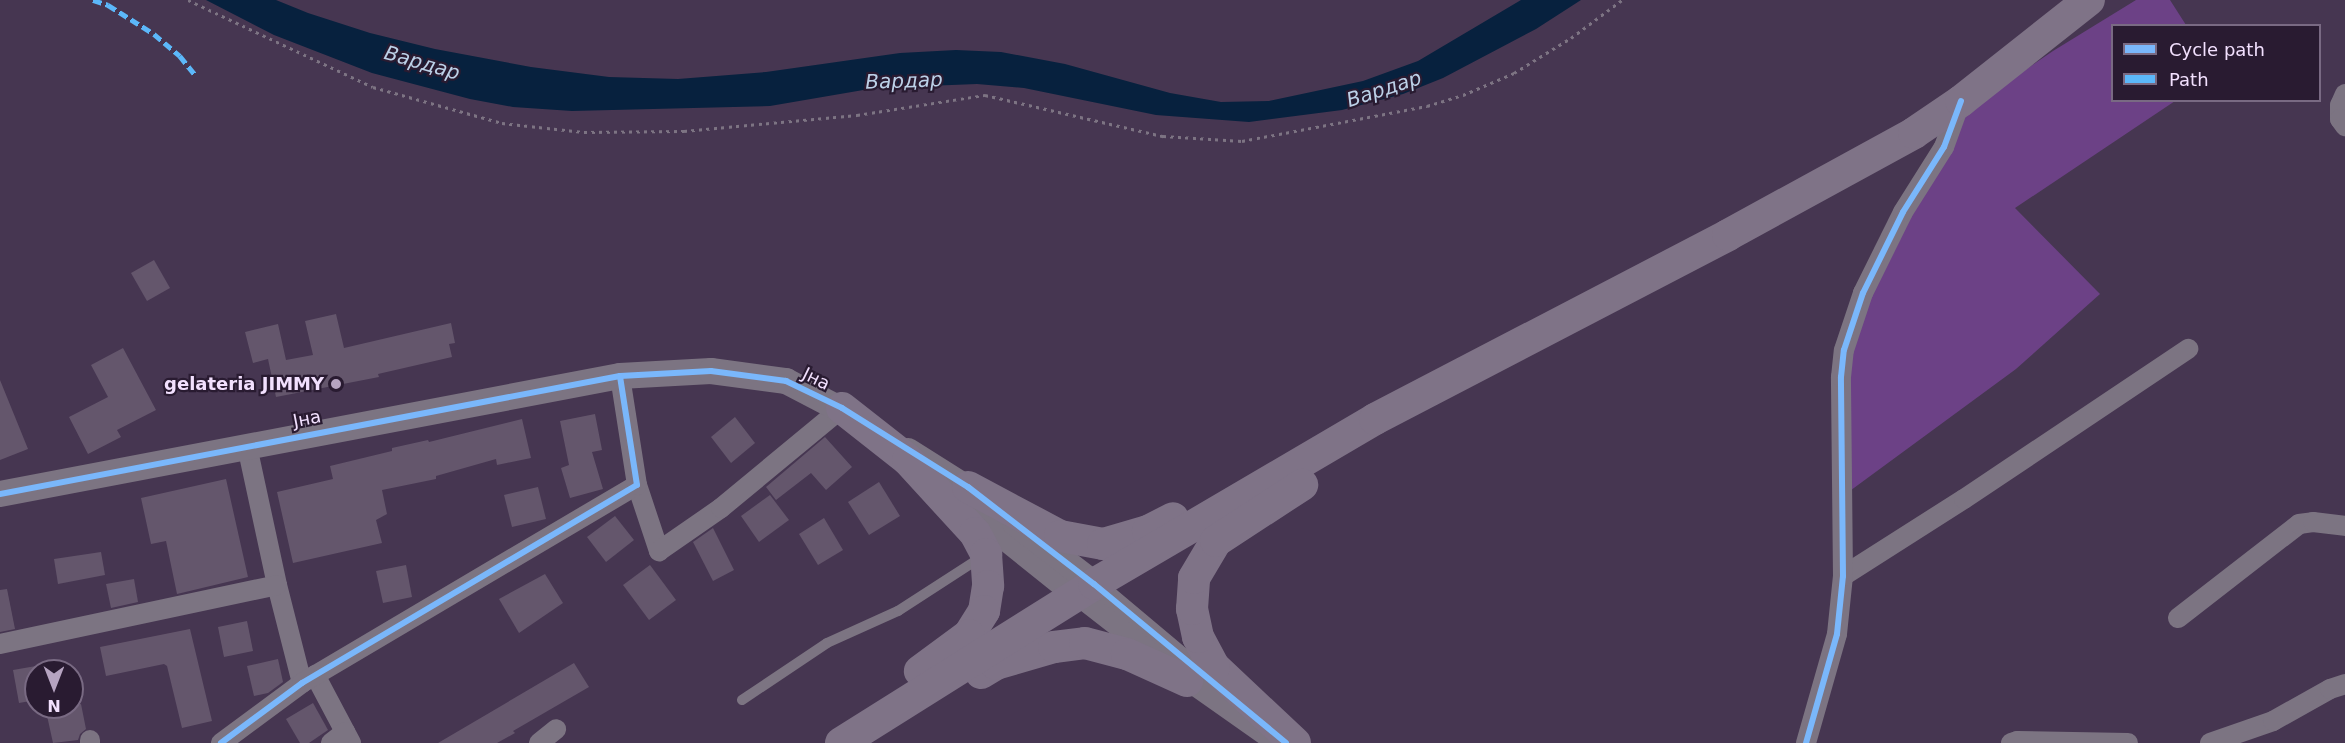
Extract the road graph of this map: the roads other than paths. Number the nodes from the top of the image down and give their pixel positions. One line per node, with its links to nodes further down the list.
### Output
1 (2089, 0): 3 (main road)
2 (2345, 93): 4 (street)
3 (1961, 100): 5 (main road); 17 (street)
4 (2345, 126)
5 (1525, 340): 9 (main road); 35 (main road)
6 (2188, 349): 17 (street)
7 (620, 376): 8 (street, Јна); 10 (street, Јна); 12 (street, Јна)
8 (842, 408): 11 (street, Јна); 12 (street, Јна); 16 (main road)
9 (1375, 419): 13 (main road); 19 (main road)
10 (247, 446): 14 (street, Јна); 18 (street)
11 (913, 454): 13 (street); 19 (street)
12 (637, 485): 22 (street)
13 (968, 487): 19 (street)
14 (0, 494)
15 (2345, 526): 20 (street)
16 (986, 554): 25 (lane); 30 (main road)
17 (1843, 576): 36 (street)
18 (277, 585): 21 (street); 22 (street)
19 (1085, 590): 23 (street); 31 (main road); 34 (street)
20 (2178, 618)
21 (0, 644)
22 (309, 679): 27 (street); 28 (street)
23 (1187, 681): 32 (main road); 33 (street)
24 (2345, 684): 39 (street)
25 (742, 700)
26 (556, 729): 29 (street)
27 (342, 739)
28 (221, 743)
29 (539, 743)
30 (818, 743)
31 (841, 743)
32 (860, 743)
33 (1276, 743)
34 (1286, 743)
35 (1295, 743)
36 (1806, 743)
37 (2011, 743): 38 (street)
38 (2128, 743)
39 (2210, 743)

